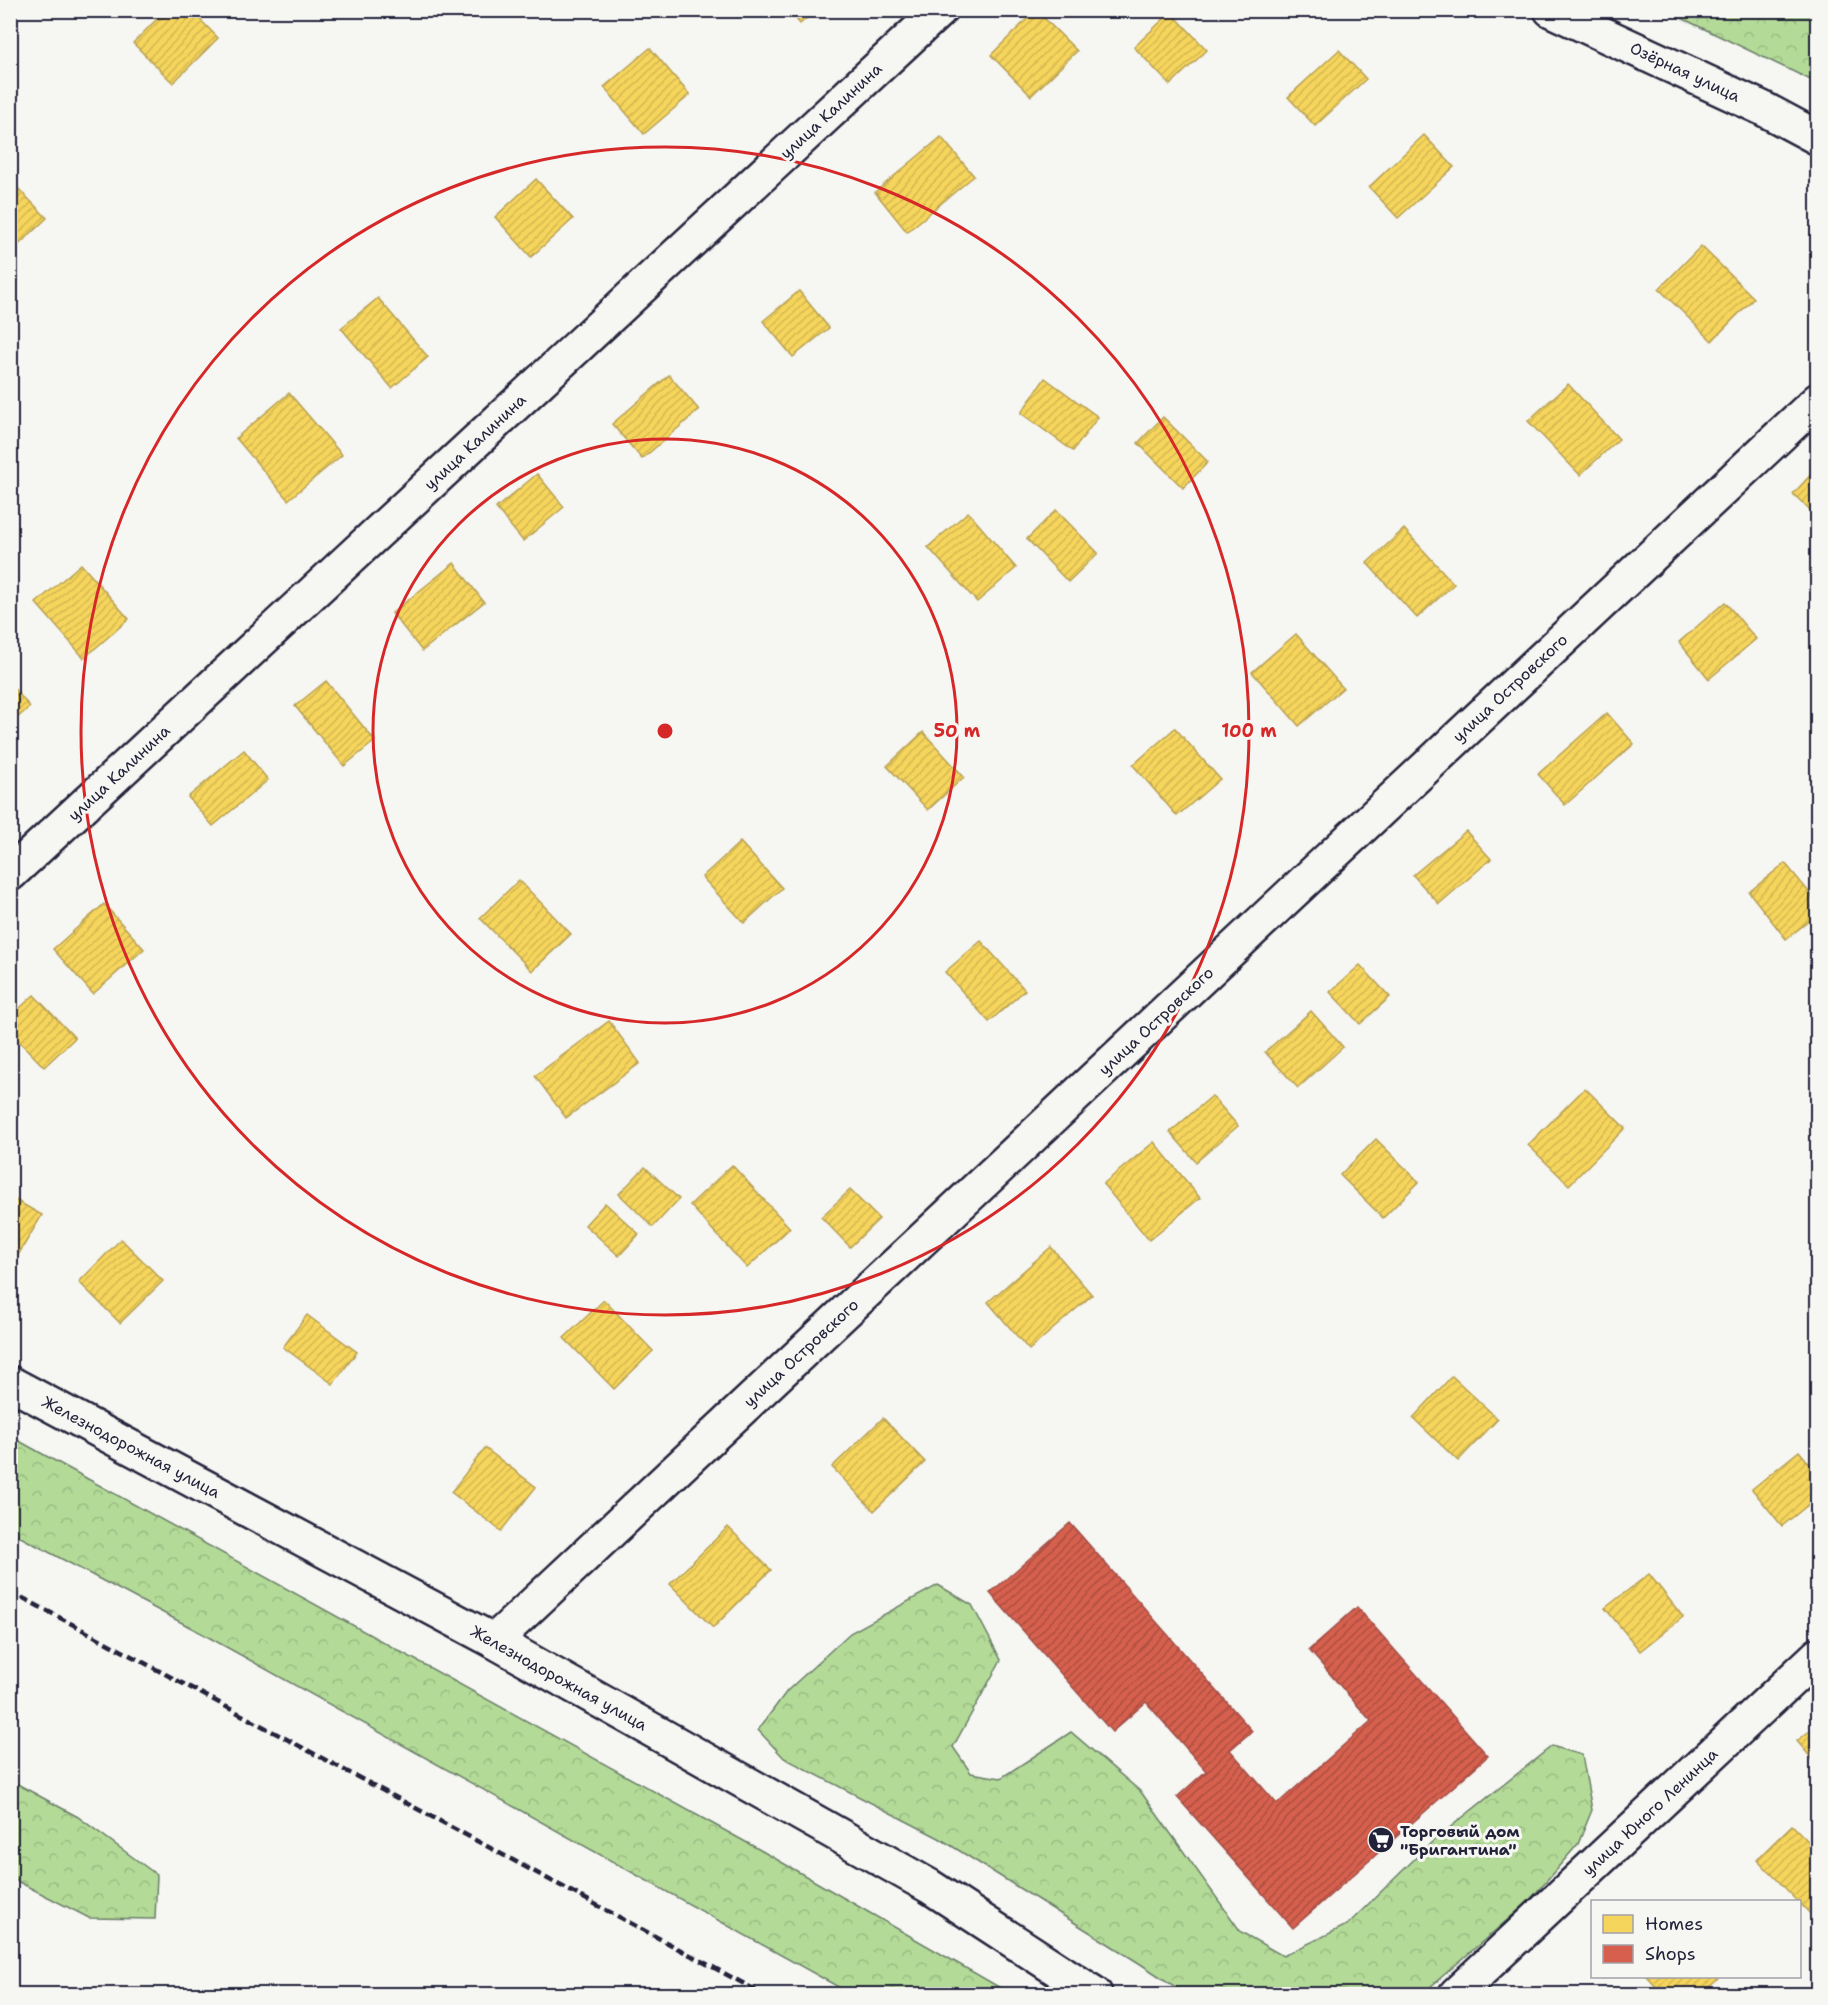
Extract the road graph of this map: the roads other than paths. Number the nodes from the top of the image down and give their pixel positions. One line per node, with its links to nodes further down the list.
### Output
1 (940, 10): 5 (street, улица Калинина)
2 (1551, 10): 3 (street, Озёрная улица)
3 (1818, 138)
4 (1818, 400): 7 (street, улица Островского)
5 (10, 874)
6 (10, 1383): 7 (street, Железнодорожная улица)
7 (494, 1641): 9 (street, Железнодорожная улица)
8 (1818, 1655): 10 (street, улица Юного Ленинца)
9 (1095, 1995)
10 (1456, 1995)

